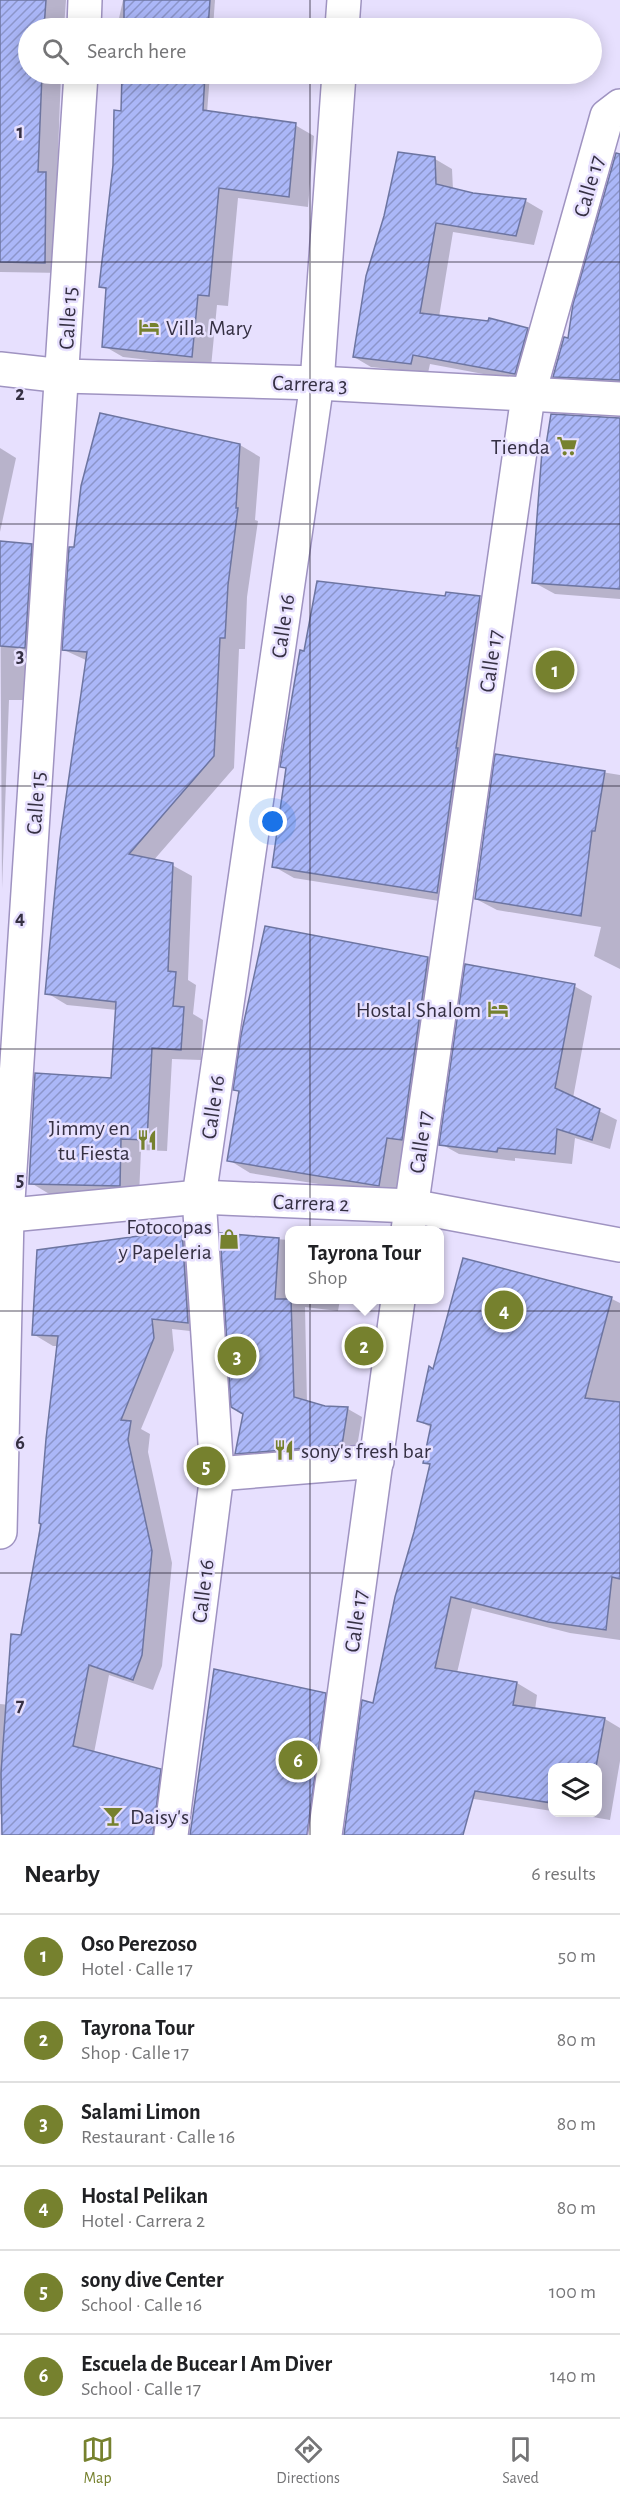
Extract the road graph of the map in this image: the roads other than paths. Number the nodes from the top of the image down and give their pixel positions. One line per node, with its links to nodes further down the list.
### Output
1 (85, 0): 3 (street)
2 (344, 0): 4 (street)
3 (84, 18)
4 (343, 18)
5 (80, 84): 9 (street, Calle 15)
6 (338, 84): 10 (street, Calle 16)
7 (620, 106): 11 (street, Calle 17)
8 (0, 369): 9 (street, Carrera 3)
9 (63, 376): 10 (street, Carrera 3); 14 (street, Calle 15)
10 (316, 382): 11 (street, Carrera 3); 13 (street, Calle 16)
11 (528, 396): 12 (street, Carrera 3); 15 (street, Calle 17)
12 (620, 399)
13 (199, 1197): 14 (street, Carrera 2); 15 (street, Carrera 2); 19 (street, Calle 16)
14 (4, 1216): 20 (street, Calle 15)
15 (409, 1218): 16 (street, Carrera 2)
16 (620, 1245)
17 (397, 1304): 18 (street, Calle 17)
18 (377, 1461): 19 (street); 22 (street, Calle 17)
19 (217, 1474): 21 (street, Calle 16)
20 (0, 1532)
21 (171, 1835)
22 (325, 1835)

